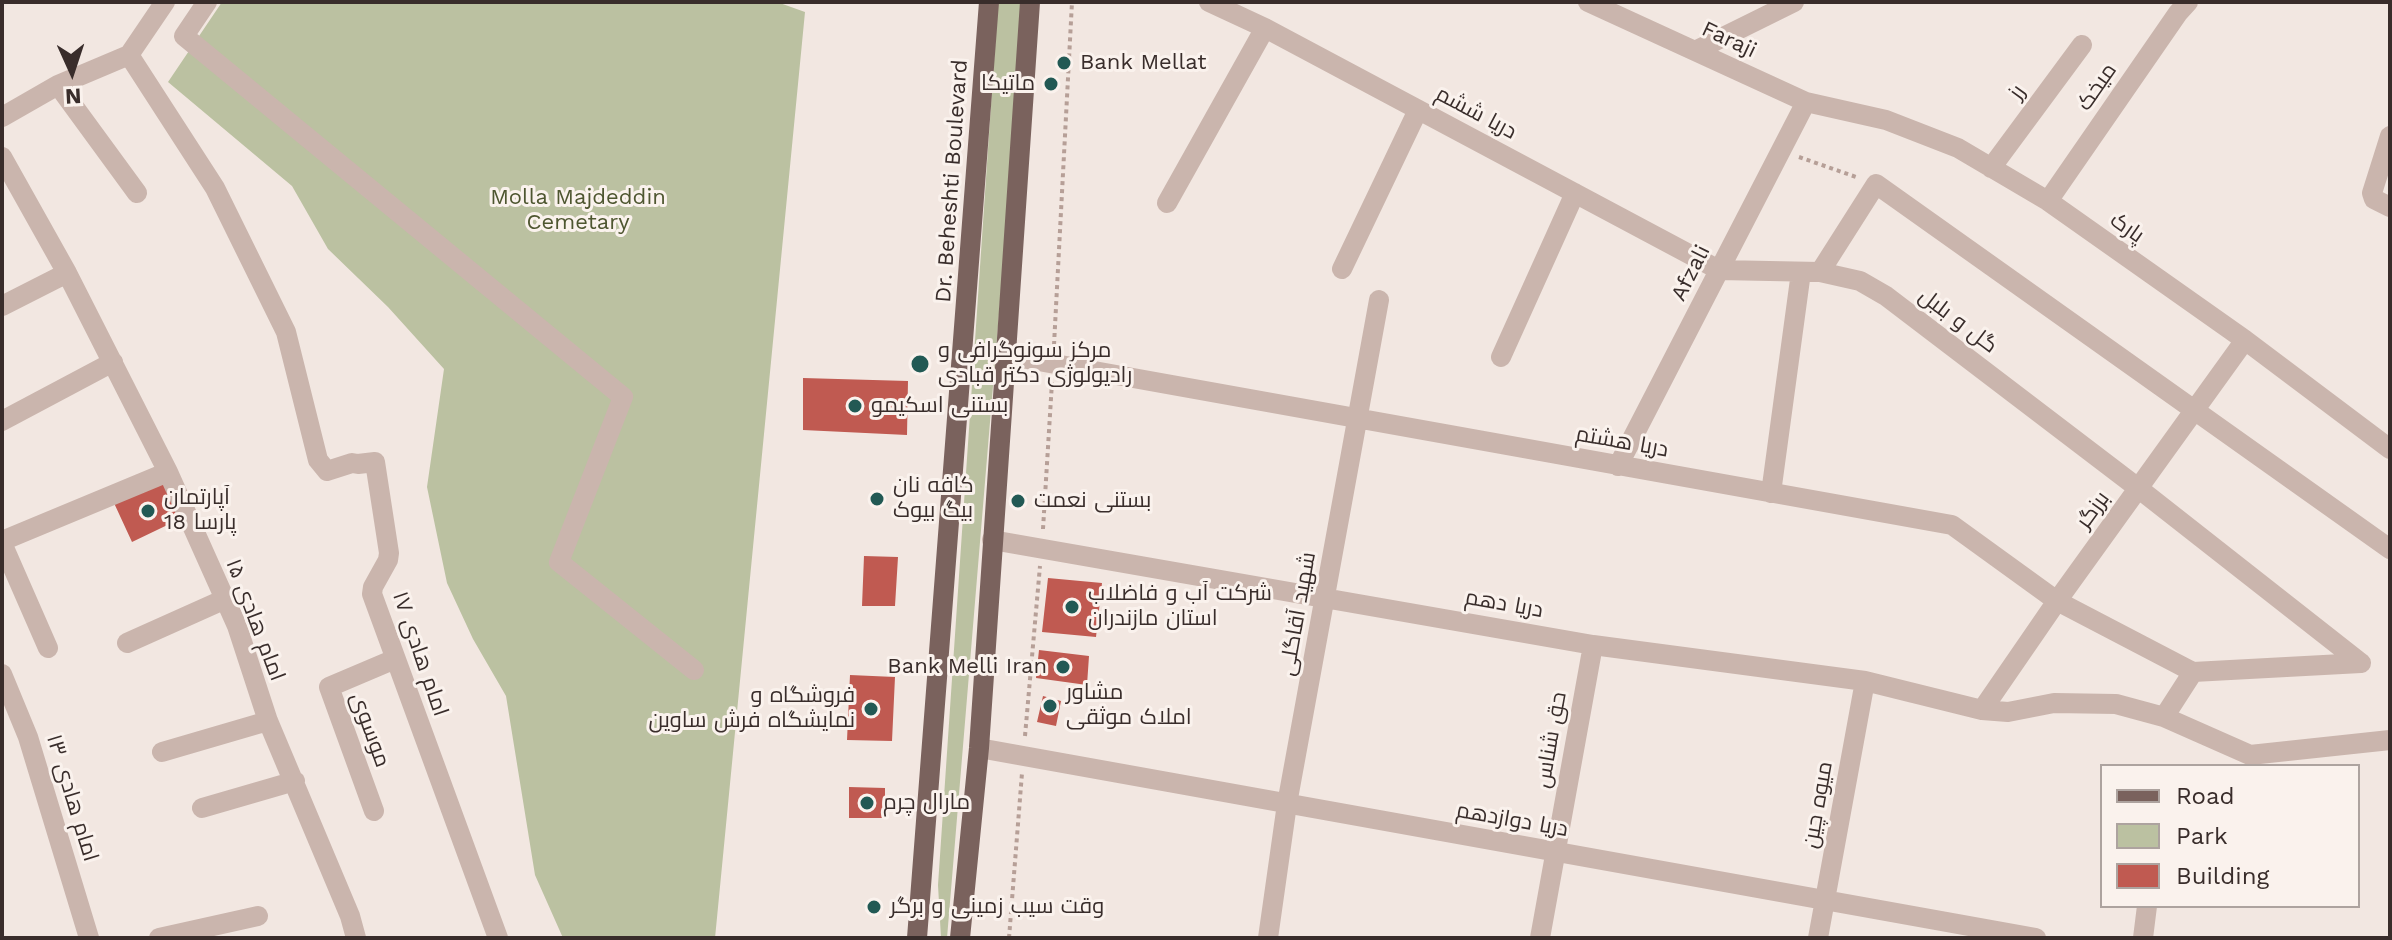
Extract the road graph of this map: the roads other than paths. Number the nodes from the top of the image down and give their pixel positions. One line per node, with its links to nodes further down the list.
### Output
1 (165, 2): 12 (street)
2 (207, 2): 53 (street)
3 (989, 2): 75 (main road, Dr. Beheshti Boulevard)
4 (1030, 2): 32 (main road)
5 (1209, 2): 9 (street, دریا ششم)
6 (1588, 2): 11 (street, Faraji)
7 (1794, 2): 11 (street)
8 (2188, 2): 22 (street, میخک)
9 (1265, 28): 15 (street, دریا ششم); 23 (street)
10 (2082, 45): 19 (street, رز)
11 (1695, 51): 14 (street, Faraji)
12 (129, 55): 13 (street); 52 (street, امام هادی ۱۷)
13 (58, 85): 16 (street); 20 (street)
14 (1806, 102): 19 (street, پارک); 26 (street, Afzali)
15 (1418, 110): 21 (street, دریا ششم); 25 (street)
16 (2, 117)
17 (2390, 136): 24 (street)
18 (2, 157): 28 (street, امام هادی ۱۵)
19 (1991, 168): 22 (street, پارک)
20 (137, 193)
21 (1575, 193): 26 (street, دریا ششم); 33 (street)
22 (2048, 201): 31 (street, پارک)
23 (1167, 203)
24 (2390, 207)
25 (1342, 269)
26 (1719, 270): 27 (street, گل و بلبل); 39 (street, Afzali)
27 (1810, 272): 35 (street); 41 (street, گل و بلبل); 42 (street)
28 (67, 273): 30 (street); 34 (street, امام هادی ۱۵)
29 (1379, 300): 36 (street, شهید آقاگلی)
30 (2, 306)
31 (2245, 340): 35 (street, برزگر); 38 (street, پارک)
32 (1005, 355): 36 (street, دریا هشتم); 43 (main road)
33 (1501, 357)
34 (113, 362): 37 (street); 40 (street, امام هادی ۱۵)
35 (2194, 411): 41 (street, برزگر); 45 (street)
36 (1357, 419): 39 (street, دریا هشتم); 46 (street, شهید آقاگلی)
37 (2, 421)
38 (2390, 449)
39 (1618, 466): 42 (street, دریا هشتم)
40 (168, 472): 44 (street); 47 (street, امام هادی ۱۵)
41 (2138, 488): 48 (street, برزگر); 54 (street, گل و بلبل)
42 (1771, 493): 48 (street, دریا هشتم)
43 (992, 540): 46 (street, دریا دهم); 61 (main road)
44 (2, 542): 51 (street)
45 (2390, 549)
46 (1325, 596): 50 (street, دریا دهم); 64 (street, شهید آقاگلی)
47 (223, 600): 49 (street); 59 (street, امام هادی ۱۵)
48 (2057, 601): 54 (street, دریا هشتم); 57 (street, برزگر)
49 (127, 643)
50 (1593, 645): 56 (street, دریا دهم); 67 (street, حق شناس)
51 (48, 648)
52 (395, 659): 66 (street, موسوی); 74 (street, امام هادی ۱۷)
53 (694, 670)
54 (2193, 672): 58 (street)
55 (2, 674): 71 (street, امام هادی ١٣)
56 (1865, 681): 57 (street, دریا دهم); 68 (street, میوه چین)
57 (1982, 710): 58 (street, دریا دهم)
58 (2164, 717): 60 (street)
59 (268, 721): 62 (street); 63 (street, امام هادی ۱۵)
60 (2390, 740)
61 (979, 748): 64 (street, دریا دوازدهم); 76 (main road)
62 (162, 752)
63 (295, 781): 65 (street); 73 (street, امام هادی ۱۵)
64 (1287, 804): 67 (street, دریا دوازدهم); 77 (street, شهید آقاگلی)
65 (202, 808)
66 (374, 811)
67 (1556, 852): 68 (street, دریا دوازدهم); 78 (street, حق شناس)
68 (1825, 900): 79 (street, میوه چین); 80 (street, دریا دوازدهم)
69 (2147, 908): 81 (street)
70 (258, 916): 72 (street)
71 (89, 938)
72 (159, 938)
73 (356, 938)
74 (498, 938)
75 (917, 938)
76 (960, 938)
77 (1268, 938)
78 (1540, 938)
79 (1818, 938)
80 (2036, 938)
81 (2143, 938)

